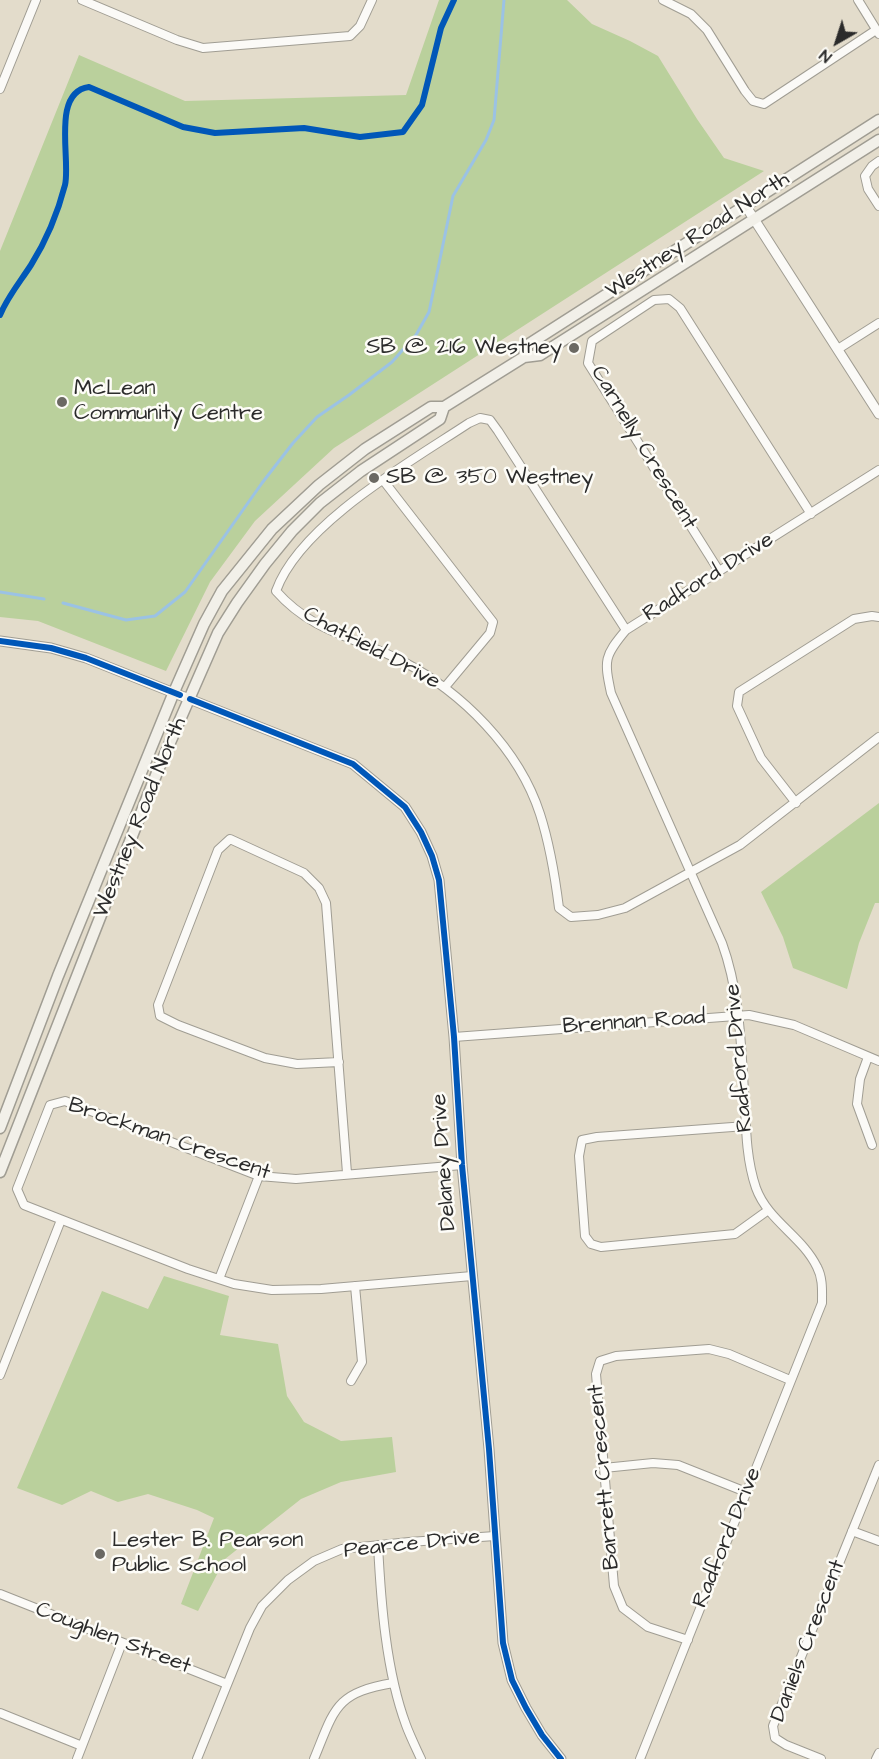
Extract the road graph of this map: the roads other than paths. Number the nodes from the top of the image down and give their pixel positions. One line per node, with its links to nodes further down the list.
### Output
1 (36, 0): 7 (street)
2 (82, 0): 3 (street)
3 (372, 0)
4 (663, 0): 6 (street)
5 (858, 0): 6 (street)
6 (878, 32)
7 (0, 89)
8 (879, 120): 11 (main road, Westney Road North)
9 (879, 140): 13 (main road, Westney Road North)
10 (879, 161): 12 (street)
11 (745, 205): 13 (street); 16 (main road, Westney Road North)
12 (879, 206)
13 (755, 218): 15 (street); 16 (main road, Westney Road North)
14 (879, 323): 15 (street)
15 (838, 349): 18 (street)
16 (524, 357): 17 (main road, Westney Road North)
17 (444, 407): 27 (main road, Westney Road North); 27 (main road, Westney Road North)
18 (879, 414)
19 (879, 470): 21 (street, Radford Drive)
20 (383, 480): 24 (street, Chatfield Drive); 26 (street); 26 (street, Chatfield Drive)
21 (811, 514): 22 (street, Radford Drive); 22 (street, Carnelly Crescent)
22 (719, 571): 24 (street, Radford Drive)
23 (879, 617): 29 (street)
24 (626, 630): 30 (street, Radford Drive)
25 (0, 641): 27 (street, Delaney Drive)
26 (445, 687): 30 (street, Chatfield Drive)
27 (181, 695): 32 (street, Delaney Drive); 37 (main road, Westney Road North); 40 (main road, Westney Road North)
28 (879, 737): 29 (street, Chatfield Drive)
29 (796, 803): 30 (street, Chatfield Drive)
30 (689, 873): 31 (street, Radford Drive)
31 (737, 1015): 32 (street, Brennan Road); 33 (street, Brennan Road); 36 (street, Radford Drive)
32 (454, 1037): 39 (street, Delaney Drive)
33 (868, 1057): 34 (street, Brennan Road); 38 (street)
34 (879, 1061)
35 (339, 1062): 35 (street); 41 (street)
36 (746, 1126): 43 (street, Radford Drive); 43 (street)
37 (0, 1128)
38 (872, 1145)
39 (462, 1165): 41 (street, Brockman Crescent); 45 (street, Delaney Drive)
40 (0, 1172)
41 (347, 1173): 42 (street, Brockman Crescent)
42 (259, 1176): 44 (street, Brockman Crescent); 46 (street)
43 (767, 1211): 49 (street, Radford Drive)
44 (61, 1220): 46 (street, Brockman Crescent); 48 (street)
45 (472, 1276): 47 (street, Brockman Crescent); 55 (street, Delaney Drive)
46 (219, 1279): 47 (street, Brockman Crescent)
47 (355, 1286): 50 (street)
48 (0, 1375)
49 (790, 1380): 52 (street, Barrett Crescent); 53 (street, Radford Drive)
50 (351, 1381)
51 (879, 1465): 54 (street, Daniels Crescent)
52 (604, 1468): 53 (street); 59 (street, Barrett Crescent)
53 (746, 1492): 59 (street, Radford Drive)
54 (852, 1530): 56 (street, Daniels Crescent); 72 (street, Daniels Crescent)
55 (495, 1536): 57 (street, Pearce Drive); 70 (street, Delaney Drive)
56 (879, 1541)
57 (378, 1545): 61 (street); 62 (street, Pearce Drive)
58 (0, 1594): 60 (street, Coughlen Street)
59 (688, 1640): 71 (street, Radford Drive)
60 (122, 1643): 62 (street, Coughlen Street); 64 (street)
61 (393, 1683): 68 (street); 69 (street)
62 (226, 1684): 67 (street, Pearce Drive)
63 (0, 1713): 64 (street)
64 (82, 1746): 66 (street)
65 (879, 1753): 73 (street)
66 (77, 1759)
67 (197, 1759)
68 (314, 1759)
69 (421, 1759)
70 (561, 1759)
71 (640, 1759)
72 (820, 1759)
73 (876, 1759)

